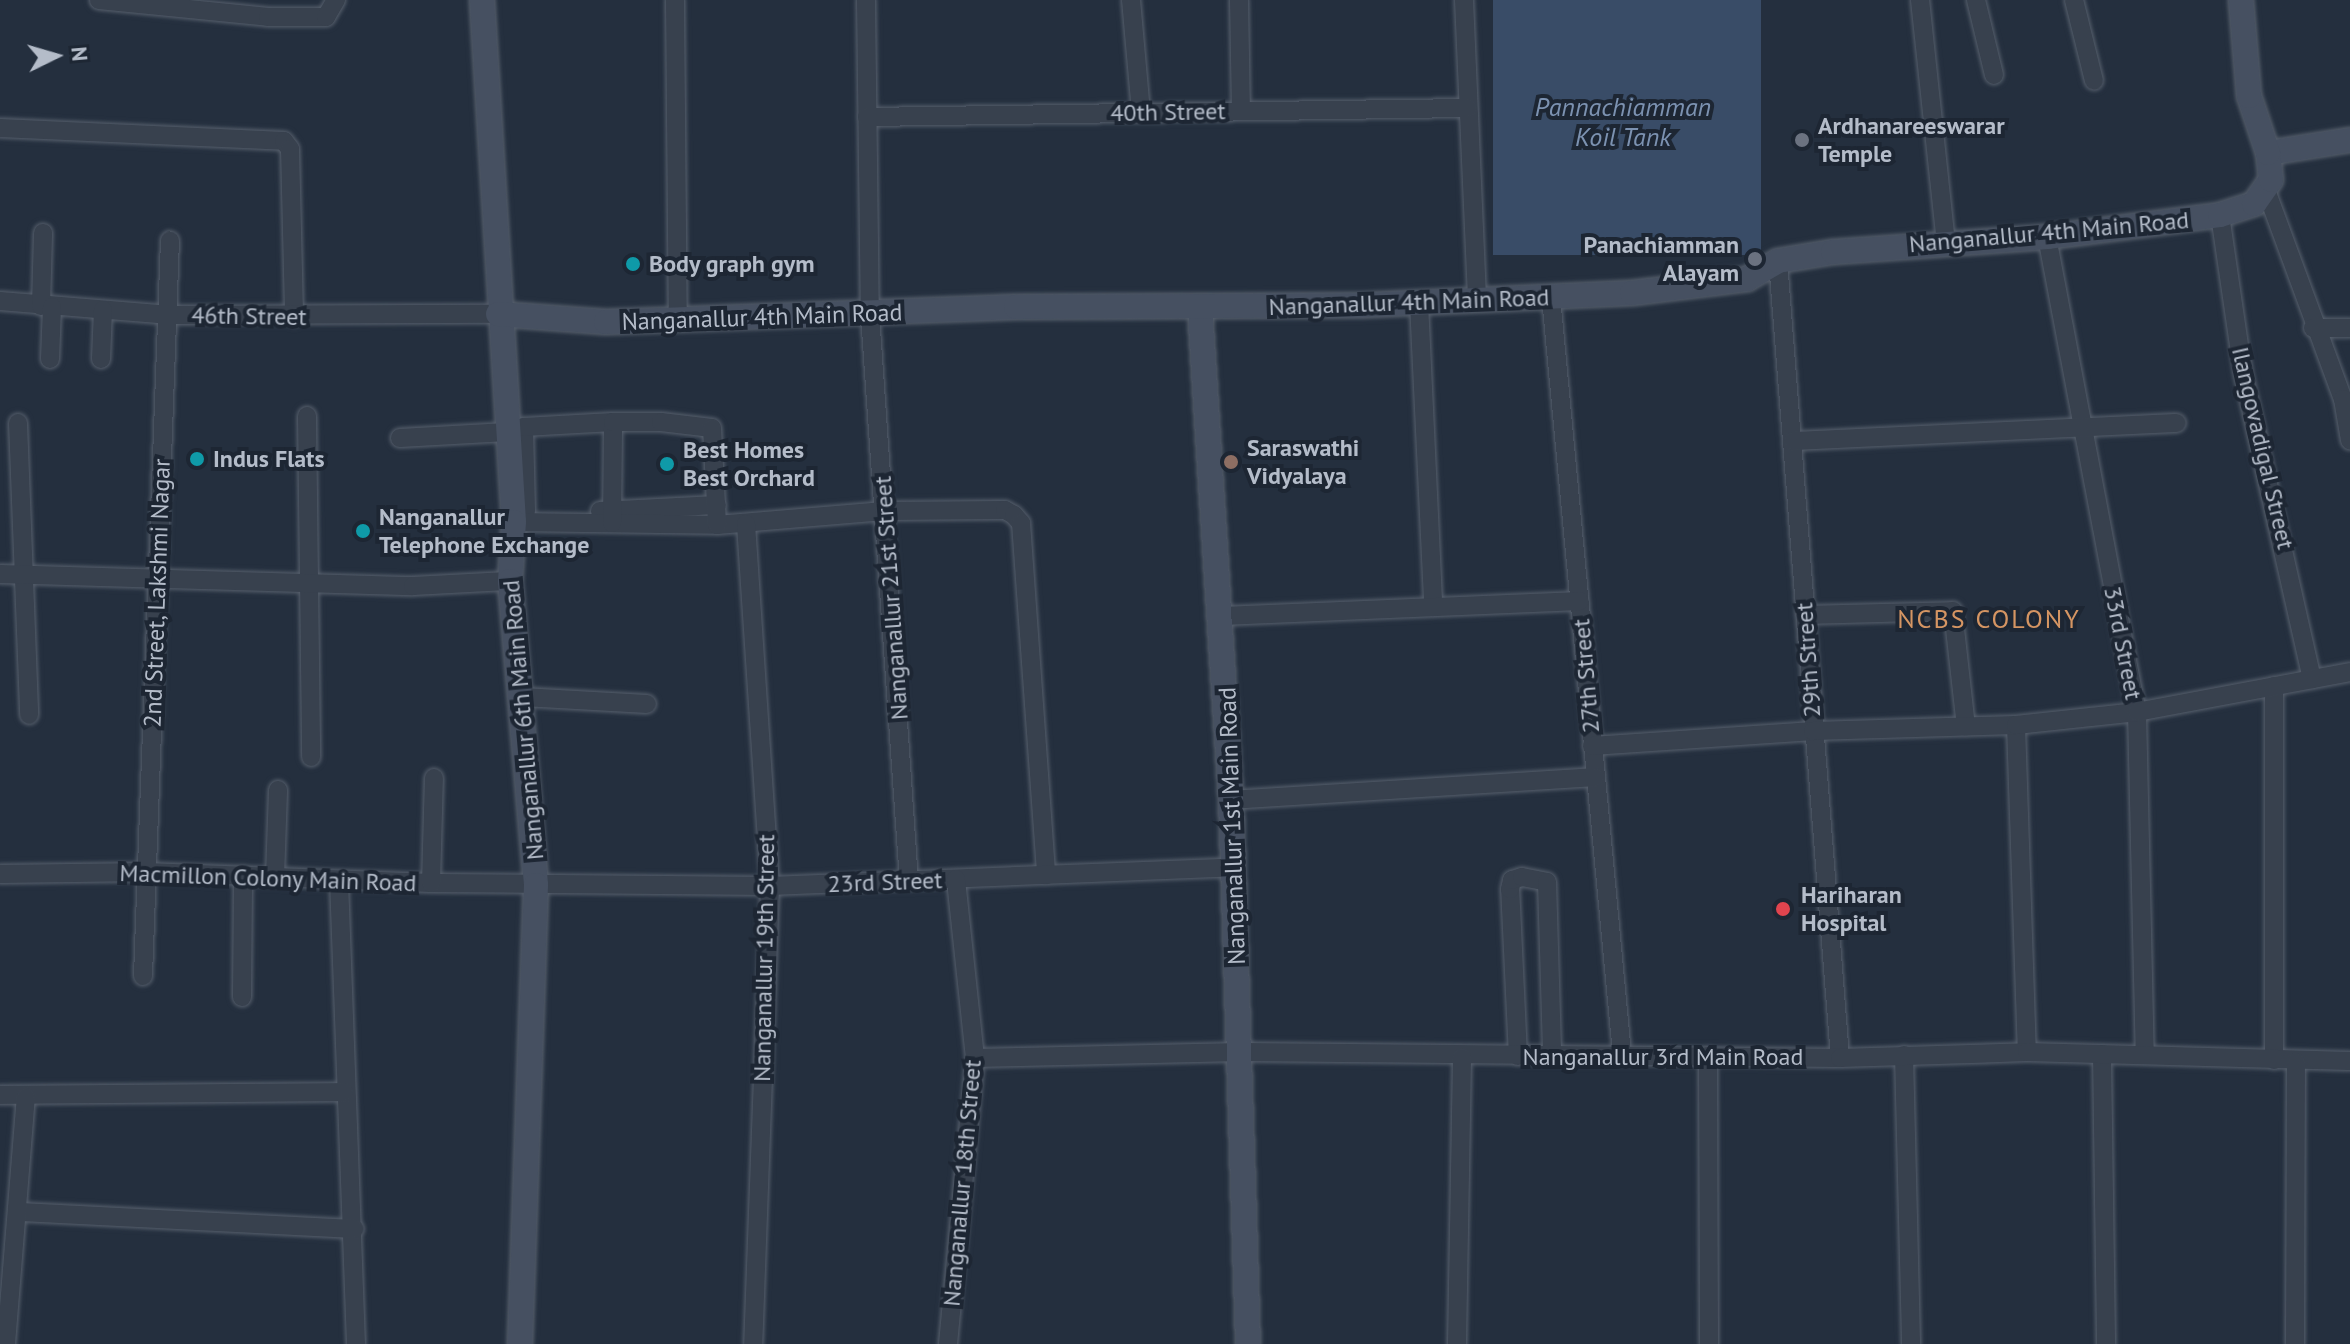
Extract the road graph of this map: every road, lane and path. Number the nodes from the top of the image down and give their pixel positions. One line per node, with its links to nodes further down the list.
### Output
1 (99, 0): 13 (street)
2 (336, 0): 13 (street)
3 (482, 0): 37 (street, Nanganallur 6th Main Road)
4 (675, 0): 41 (street)
5 (866, 0): 19 (street, Nanganallur 21st Street)
6 (1131, 0): 18 (street)
7 (1239, 0): 17 (street)
8 (1464, 0): 16 (street)
9 (1920, 0): 28 (street)
10 (1976, 0): 14 (street)
11 (2074, 0): 15 (street)
12 (2241, 0): 22 (street)
13 (268, 9)
14 (1994, 75)
15 (2094, 81)
16 (1468, 108): 17 (street, 40th Street); 30 (street)
17 (1241, 111): 18 (street, 40th Street)
18 (1141, 113): 19 (street, 40th Street)
19 (867, 117): 38 (street, Nanganallur 21st Street)
20 (0, 128): 40 (street)
21 (2350, 140): 22 (street)
22 (2268, 153): 23 (street)
23 (2266, 190): 24 (street, Nanganallur 4th Main Road); 42 (street)
24 (2220, 215): 26 (street, Nanganallur 4th Main Road); 71 (street, Ilangovadigal Street)
25 (43, 233): 34 (street)
26 (2047, 237): 28 (street, Nanganallur 4th Main Road); 50 (street, 33rd Street)
27 (170, 240): 39 (street, 2nd Street, Lakshmi Nagar)
28 (1946, 242): 29 (street, Nanganallur 4th Main Road)
29 (1778, 261): 31 (street, Nanganallur 4th Main Road); 54 (street, 29th Street)
30 (1477, 297): 31 (street, Nanganallur 4th Main Road); 33 (street, Nanganallur 4th Main Road)
31 (1551, 297): 66 (street, 27th Street)
32 (0, 301): 34 (street, 46th Street)
33 (1419, 303): 35 (street, Nanganallur 4th Main Road); 67 (street)
34 (47, 306): 36 (street, 46th Street); 44 (street)
35 (1200, 309): 38 (street, Nanganallur 4th Main Road); 69 (street, Nanganallur 1st Main Road)
36 (103, 310): 39 (street, 46th Street); 45 (street)
37 (498, 314): 40 (street, 46th Street); 41 (street, Nanganallur 4th Main Road); 51 (street, Nanganallur 6th Main Road)
38 (870, 314): 41 (street, Nanganallur 4th Main Road); 56 (street, Nanganallur 21st Street)
39 (170, 315): 40 (street, 46th Street); 63 (street, 2nd Street, Lakshmi Nagar)
40 (294, 317)
41 (678, 320)
42 (2313, 328): 43 (street); 53 (street)
43 (2350, 328)
44 (50, 359)
45 (101, 359)
46 (307, 416): 65 (street)
47 (613, 422): 55 (street); 57 (street); 58 (street)
48 (18, 423): 62 (street)
49 (2177, 423): 50 (street)
50 (2083, 429): 54 (street); 75 (street, 33rd Street)
51 (507, 432): 52 (street); 57 (street, Nanganallur 6th Main Road)
52 (400, 438)
53 (2350, 440)
54 (1793, 441): 68 (street, 29th Street)
55 (717, 505): 58 (street); 60 (street)
56 (884, 511): 59 (street); 90 (street); 94 (street, Nanganallur 21st Street)
57 (518, 515): 58 (street); 64 (street, Nanganallur 6th Main Road)
58 (612, 517): 60 (street)
59 (746, 524): 60 (street); 97 (street, Nanganallur 19th Street)
60 (717, 525)
61 (0, 574): 62 (street)
62 (22, 574): 63 (street); 76 (street)
63 (156, 580): 65 (street); 87 (street, 2nd Street, Lakshmi Nagar)
64 (510, 581): 65 (street); 73 (street, Nanganallur 6th Main Road)
65 (306, 583): 81 (street)
66 (1580, 601): 67 (street); 80 (street, 27th Street)
67 (1433, 605): 69 (street)
68 (1805, 615): 78 (street); 79 (street, 29th Street)
69 (1222, 616): 85 (street, Nanganallur 1st Main Road)
70 (2350, 672): 71 (street)
71 (2312, 679): 72 (street)
72 (2274, 686): 75 (street); 112 (street)
73 (523, 697): 74 (street); 96 (street, Nanganallur 6th Main Road)
74 (647, 704)
75 (2137, 712): 77 (street); 104 (street, 33rd Street)
76 (29, 715)
77 (2016, 725): 78 (street); 101 (street)
78 (1966, 726): 79 (street)
79 (1813, 731): 80 (street); 111 (street, 29th Street)
80 (1592, 746): 82 (street, 27th Street)
81 (311, 757)
82 (1595, 777): 85 (street); 102 (street, 27th Street)
83 (434, 778): 95 (street)
84 (278, 790): 91 (street)
85 (1231, 800): 86 (street, Nanganallur 1st Main Road)
86 (1234, 867): 90 (street, 23rd Street); 100 (street, Nanganallur 1st Main Road)
87 (146, 872): 88 (street, Macmillon Colony Main Road); 89 (street, Macmillon Colony Main Road); 98 (street, 2nd Street, Lakshmi Nagar)
88 (0, 874)
89 (243, 875): 91 (street, Macmillon Colony Main Road); 99 (street)
90 (1046, 875): 92 (street, 23rd Street)
91 (275, 877): 93 (street, Macmillon Colony Main Road)
92 (956, 879): 94 (street, 23rd Street); 110 (street, Nanganallur 18th Street)
93 (339, 881): 95 (street, Macmillon Colony Main Road); 115 (street)
94 (909, 881): 97 (street, 23rd Street)
95 (431, 883): 96 (street, Macmillon Colony Main Road)
96 (536, 885): 97 (street, 23rd Street); 122 (street, Nanganallur 6th Main Road)
97 (770, 886): 123 (street, Nanganallur 19th Street)
98 (143, 976)
99 (242, 997)
100 (1241, 1052): 109 (street, Nanganallur 3rd Main Road); 110 (street, Nanganallur 3rd Main Road); 125 (street, Nanganallur 1st Main Road)
101 (2027, 1052): 103 (street, Nanganallur 3rd Main Road); 106 (street, Nanganallur 3rd Main Road)
102 (1622, 1054): 105 (street, Nanganallur 3rd Main Road); 108 (street, Nanganallur 3rd Main Road)
103 (2102, 1054): 104 (street, Nanganallur 3rd Main Road); 129 (street)
104 (2145, 1054): 112 (street, Nanganallur 3rd Main Road)
105 (1552, 1055): 107 (street, Nanganallur 3rd Main Road); 107 (street)
106 (1904, 1055): 111 (street, Nanganallur 3rd Main Road); 128 (street)
107 (1518, 1056): 109 (street, Nanganallur 3rd Main Road)
108 (1708, 1056): 111 (street, Nanganallur 3rd Main Road); 127 (street)
109 (1462, 1057): 126 (street)
110 (975, 1058): 124 (street, Nanganallur 18th Street)
111 (1840, 1058)
112 (2274, 1060): 114 (street, Nanganallur 3rd Main Road)
113 (2350, 1061): 114 (street, Nanganallur 3rd Main Road)
114 (2296, 1062): 130 (street)
115 (344, 1092): 117 (street); 119 (street)
116 (0, 1095): 117 (street)
117 (26, 1097): 118 (street)
118 (20, 1212): 119 (street); 120 (street)
119 (355, 1229): 121 (street)
120 (2, 1344)
121 (356, 1344)
122 (520, 1344)
123 (753, 1344)
124 (948, 1344)
125 (1248, 1344)
126 (1457, 1344)
127 (1709, 1344)
128 (1911, 1344)
129 (2106, 1344)
130 (2295, 1344)

